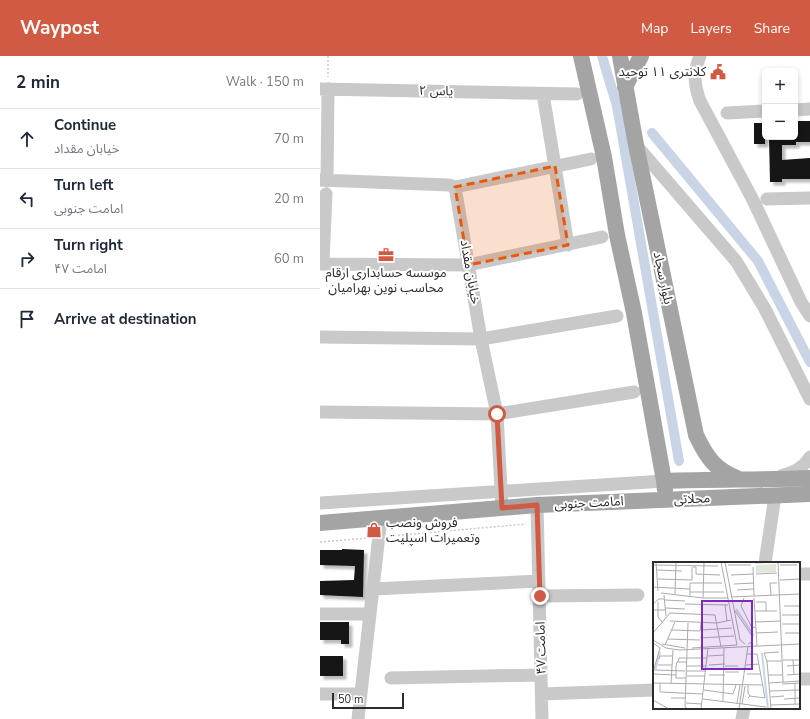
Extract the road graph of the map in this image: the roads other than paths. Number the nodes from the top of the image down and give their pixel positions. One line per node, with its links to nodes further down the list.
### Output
1 (581, 56): 37 (main road)
2 (620, 56): 5 (main road, بلوار سجاد)
3 (641, 56): 5 (main road)
4 (700, 56): 26 (street)
5 (625, 87): 13 (main road, بلوار سجاد)
6 (324, 89): 7 (street, یاس ۲); 16 (street)
7 (543, 94): 8 (street, یاس ۲); 15 (street)
8 (577, 94)
9 (810, 109): 10 (street)
10 (798, 110)
11 (762, 111): 12 (street)
12 (727, 113)
13 (636, 144): 30 (street); 35 (main road, بلوار سجاد)
14 (591, 159): 15 (street)
15 (555, 166): 17 (street); 22 (street)
16 (323, 181): 17 (street)
17 (455, 187): 24 (street, خیابان مقداد)
18 (326, 194): 23 (street)
19 (810, 198): 20 (street)
20 (768, 199)
21 (602, 237): 22 (street)
22 (568, 244): 24 (street)
23 (321, 264): 24 (street)
24 (468, 265): 28 (street, خیابان مقداد)
25 (617, 316): 28 (street)
26 (810, 316)
27 (320, 337): 28 (street)
28 (481, 339): 32 (street, خیابان مقداد)
29 (634, 392): 32 (street)
30 (810, 399)
31 (320, 412): 32 (street)
32 (497, 414): 38 (street, خیابان مقداد)
33 (810, 457): 36 (street)
34 (810, 478): 36 (main road, محلاتی)
35 (739, 479): 36 (main road, محلاتی); 37 (main road, محلاتی)
36 (768, 480)
37 (664, 481): 38 (street); 41 (main road, محلاتی)
38 (501, 491): 42 (street); 44 (street, خیابان مقداد)
39 (810, 494): 40 (main road, محلاتی)
40 (776, 496): 41 (main road, محلاتی); 47 (street)
41 (667, 499): 43 (main road, امامت جنوبی)
42 (320, 503)
43 (537, 505): 44 (main road, امامت جنوبی); 48 (street, امامت ۴۷)
44 (502, 508): 45 (main road, امامت جنوبی)
45 (381, 518): 46 (main road, امامت جنوبی); 49 (street)
46 (320, 523)
47 (765, 562)
48 (539, 581): 49 (street); 51 (street, امامت ۴۷)
49 (373, 589): 53 (street)
50 (638, 595): 51 (street)
51 (540, 596): 54 (street, امامت ۴۷)
52 (320, 614): 53 (street)
53 (370, 614): 58 (street)
54 (541, 675): 55 (street); 59 (street, امامت ۴۷)
55 (391, 678)
56 (653, 690): 59 (street)
57 (320, 694): 58 (street)
58 (361, 694): 61 (street)
59 (542, 694): 62 (street, امامت ۴۷)
60 (744, 709): 63 (street)
61 (358, 719)
62 (542, 719)
63 (742, 719)

